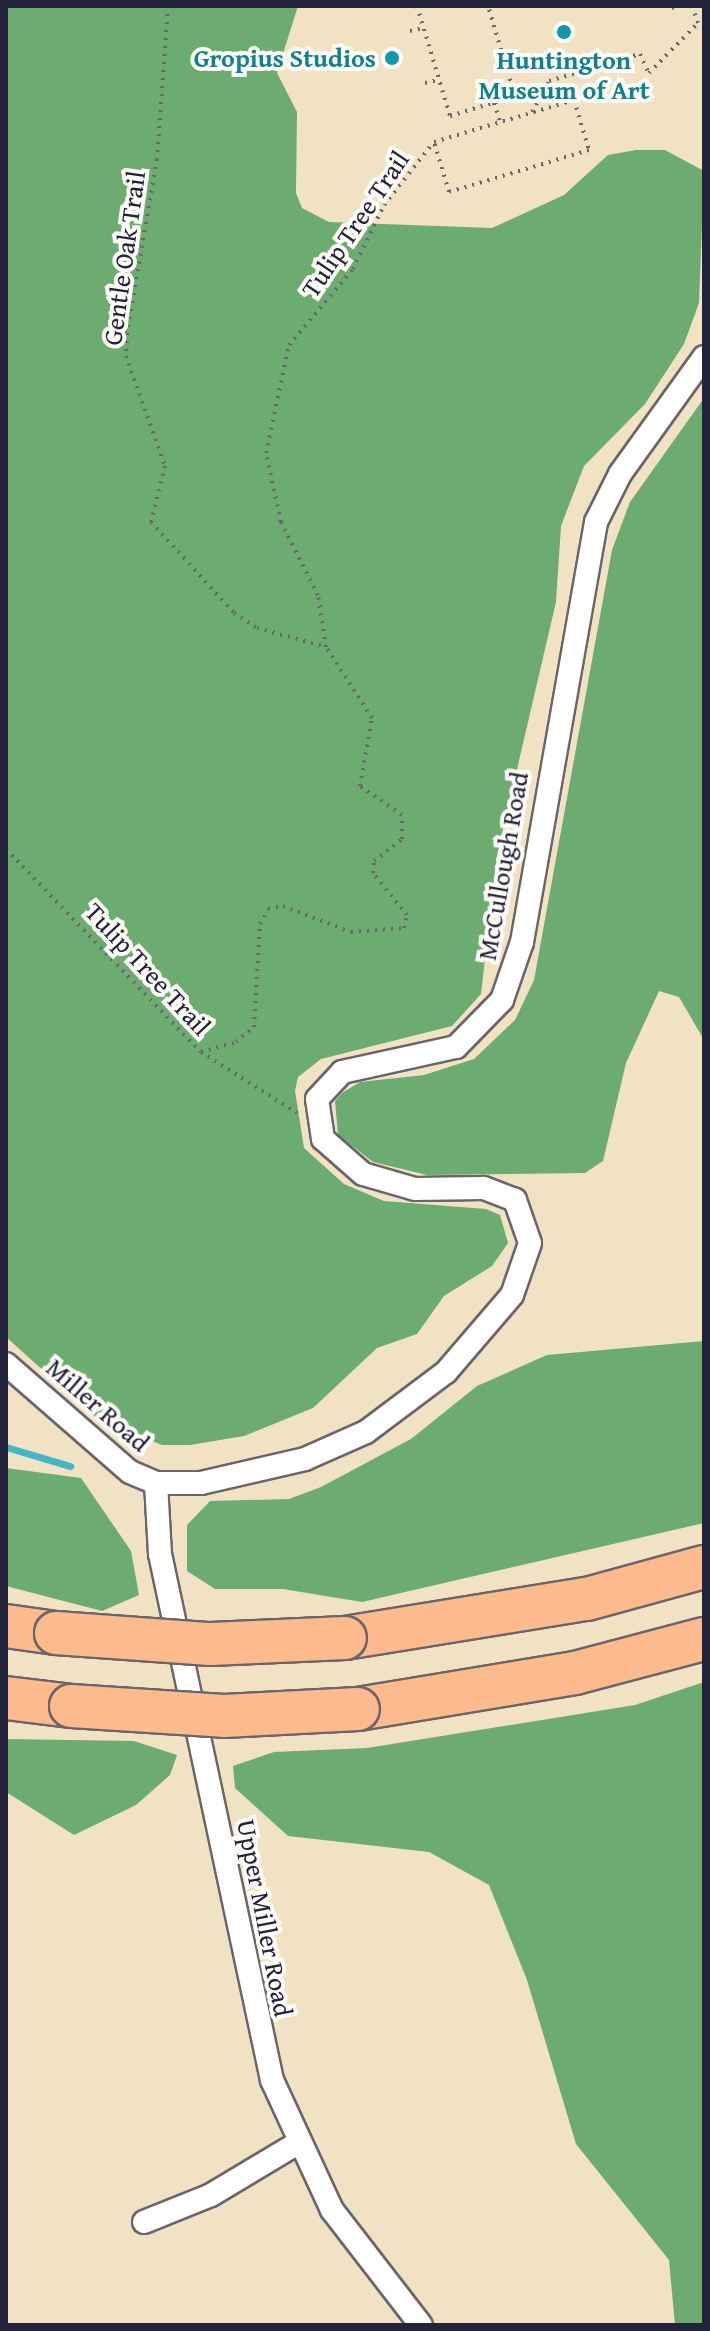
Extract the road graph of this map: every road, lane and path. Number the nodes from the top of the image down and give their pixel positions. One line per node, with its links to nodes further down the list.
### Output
1 (168, 6): 16 (path, Gentle Oak Trail)
2 (417, 6): 7 (path)
3 (488, 6): 11 (path)
4 (680, 6): 6 (path)
5 (692, 6): 12 (path)
6 (672, 8)
7 (424, 28): 8 (path); 9 (path)
8 (410, 31)
9 (439, 80): 10 (path); 11 (path)
10 (425, 83)
11 (494, 103): 13 (path)
12 (532, 113): 13 (path); 14 (path)
13 (500, 122): 14 (path)
14 (434, 142): 16 (path, Tulip Tree Trail)
15 (704, 357): 21 (street, McCullough Road)
16 (326, 647): 18 (path, Tulip Tree Trail)
17 (6, 849): 18 (path, Tulip Tree Trail)
18 (201, 1052): 19 (path)
19 (302, 1114)
20 (6, 1364): 21 (street, Miller Road)
21 (156, 1483): 26 (street, Upper Miller Road)
22 (704, 1567): 23 (highway, bridge)
23 (6, 1626)
24 (704, 1639): 25 (highway, bridge)
25 (6, 1698)
26 (298, 2143): 27 (street); 28 (street, Upper Miller Road)
27 (144, 2222)
28 (421, 2325)

